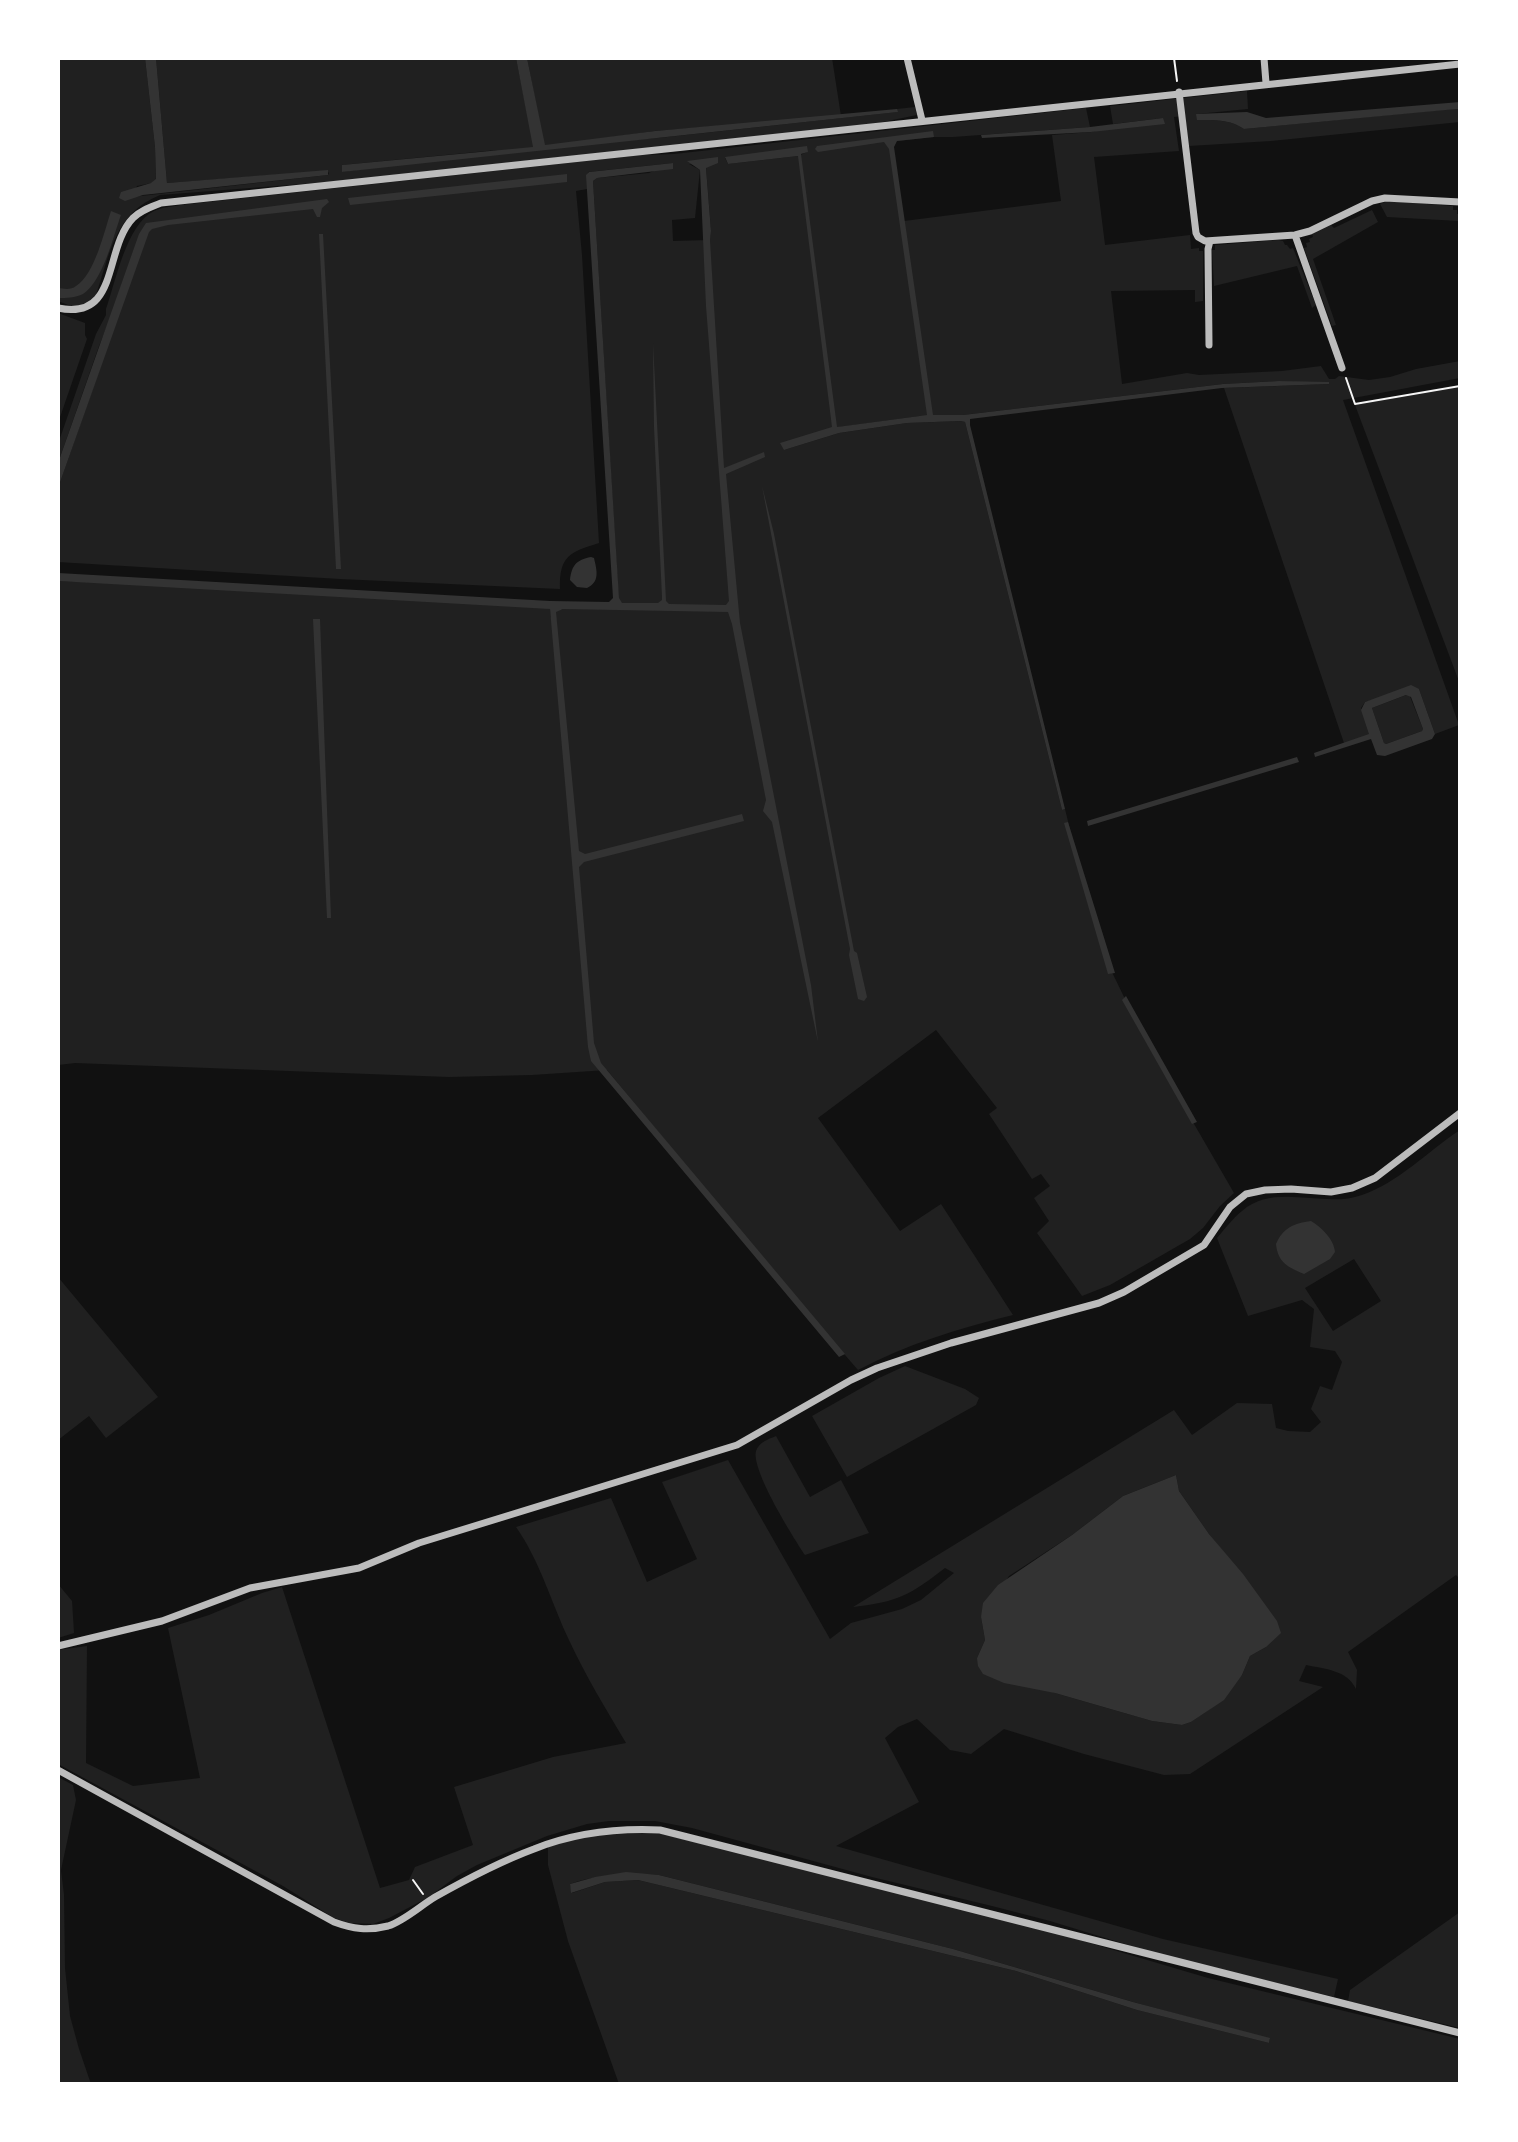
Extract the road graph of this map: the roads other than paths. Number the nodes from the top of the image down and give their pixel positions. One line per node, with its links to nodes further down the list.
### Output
1 (907, 58): 6 (street)
2 (1264, 58): 4 (street)
3 (1460, 64): 4 (street)
4 (1266, 83): 5 (street)
5 (1179, 92): 6 (street); 9 (street)
6 (922, 120): 10 (street)
7 (1460, 202): 8 (street)
8 (1295, 235): 9 (street); 12 (street)
9 (1210, 241): 11 (street)
10 (58, 308)
11 (1209, 345)
12 (1342, 368)
13 (1460, 1113): 14 (street)
14 (58, 1646)
15 (58, 1770): 16 (street)
16 (1460, 2033)

